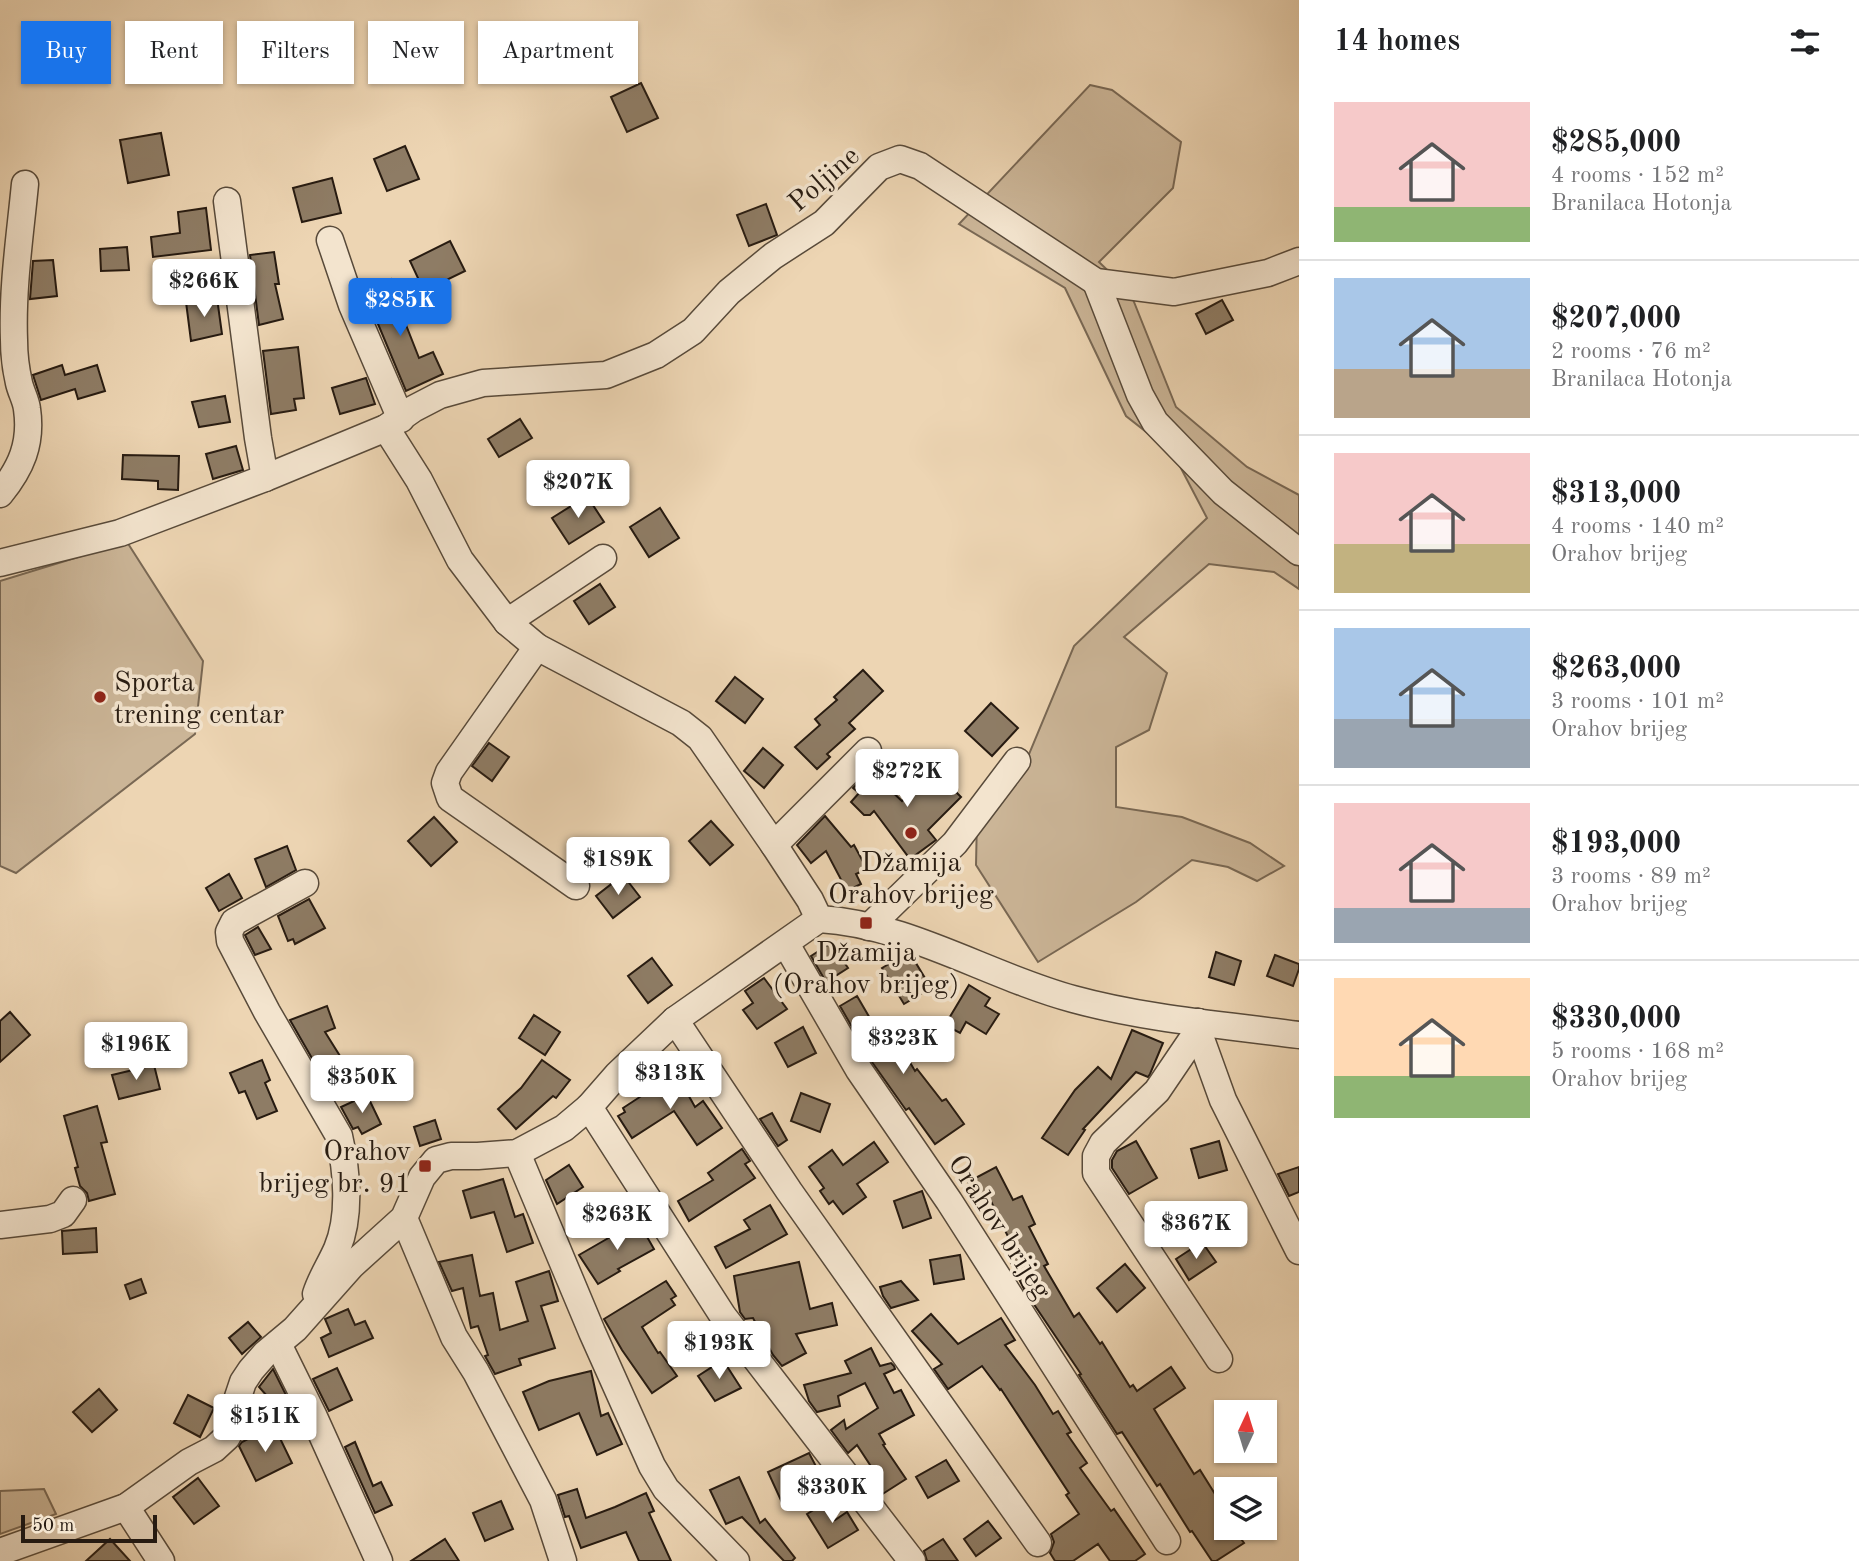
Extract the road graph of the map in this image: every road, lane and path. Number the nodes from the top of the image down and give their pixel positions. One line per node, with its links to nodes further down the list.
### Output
1 (25, 184): 5 (street)
2 (227, 201): 8 (street)
3 (330, 240): 7 (street)
4 (1299, 261): 6 (street, Poljine)
5 (7, 282): 9 (street)
6 (1096, 282): 7 (street, Poljine); 10 (street)
7 (393, 424): 8 (street); 13 (street)
8 (265, 478): 12 (street)
9 (0, 494)
10 (1299, 552)
11 (603, 558): 13 (street)
12 (0, 563)
13 (507, 622): 14 (street)
14 (537, 647): 17 (street); 19 (street)
15 (868, 751): 17 (street)
16 (1017, 761): 21 (street)
17 (774, 845): 20 (street)
18 (305, 883): 32 (street)
19 (576, 886)
20 (819, 919): 21 (street); 22 (street)
21 (869, 927): 24 (street)
22 (786, 944): 23 (street); 36 (street, Orahov brijeg)
23 (675, 1020): 26 (street); 37 (street)
24 (1198, 1022): 25 (street); 31 (street); 34 (street)
25 (1299, 1035)
26 (589, 1107): 27 (street); 43 (street)
27 (517, 1153): 29 (street); 42 (street)
28 (73, 1200): 30 (street)
29 (404, 1218): 32 (street); 41 (street)
30 (0, 1225)
31 (1299, 1251)
32 (310, 1312): 33 (street)
33 (278, 1344): 35 (street); 40 (street)
34 (1219, 1359)
35 (126, 1507): 38 (street); 39 (street)
36 (1167, 1541)
37 (1038, 1543)
38 (0, 1552)
39 (161, 1561)
40 (379, 1561)
41 (563, 1561)
42 (736, 1561)
43 (912, 1561)

